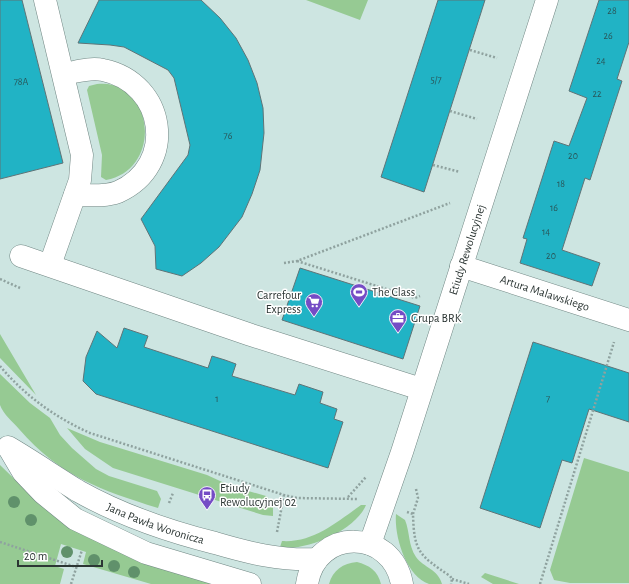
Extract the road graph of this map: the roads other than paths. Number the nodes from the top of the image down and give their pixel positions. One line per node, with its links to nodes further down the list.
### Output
1 (45, 0): 3 (street)
2 (547, 0): 7 (street, Etiudy Rewolucyjnej)
3 (64, 74): 4 (street); 4 (street)
4 (75, 195): 6 (street)
5 (21, 256): 6 (street)
6 (50, 265): 9 (street)
7 (461, 266): 8 (street, Artura Malawskiego); 9 (street, Etiudy Rewolucyjnej)
8 (623, 328)
9 (421, 389): 11 (street, Etiudy Rewolucyjnej)
10 (4, 442): 12 (street, Jana Pawła Woronicza); 13 (street, Jana Pawła Woronicza)
11 (370, 544): 12 (street); 15 (street)
12 (317, 559): 14 (street)
13 (250, 584)
14 (307, 584)
15 (402, 584)

